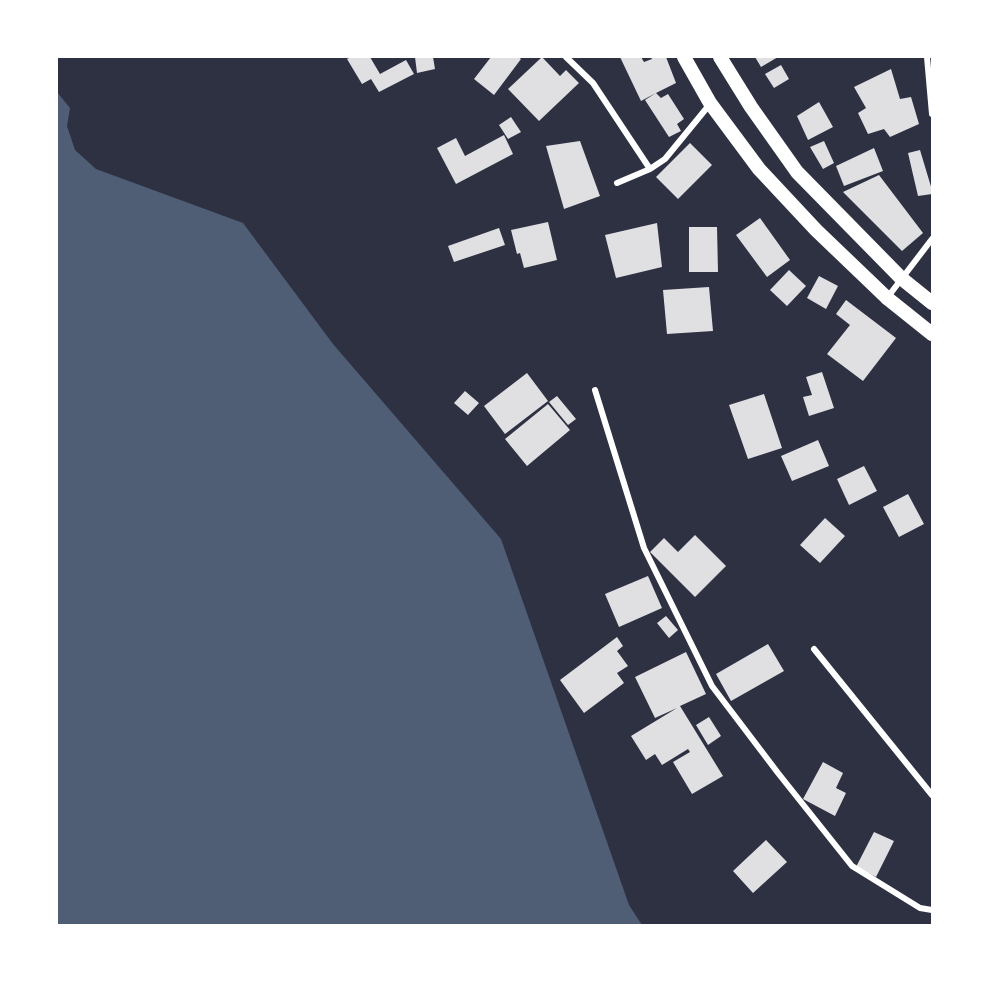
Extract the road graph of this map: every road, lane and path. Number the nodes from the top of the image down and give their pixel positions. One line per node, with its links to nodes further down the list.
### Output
1 (567, 57): 7 (street)
2 (684, 57): 5 (main road)
3 (720, 57): 10 (main road)
4 (927, 57): 6 (street)
5 (710, 103): 7 (street); 11 (main road)
6 (932, 114)
7 (650, 169): 8 (street)
8 (617, 183)
9 (932, 239): 10 (street)
10 (901, 278): 11 (street); 12 (main road)
11 (887, 298): 13 (main road)
12 (932, 303)
13 (932, 334)
14 (595, 390): 17 (street)
15 (814, 649): 16 (street)
16 (932, 795)
17 (932, 910)

